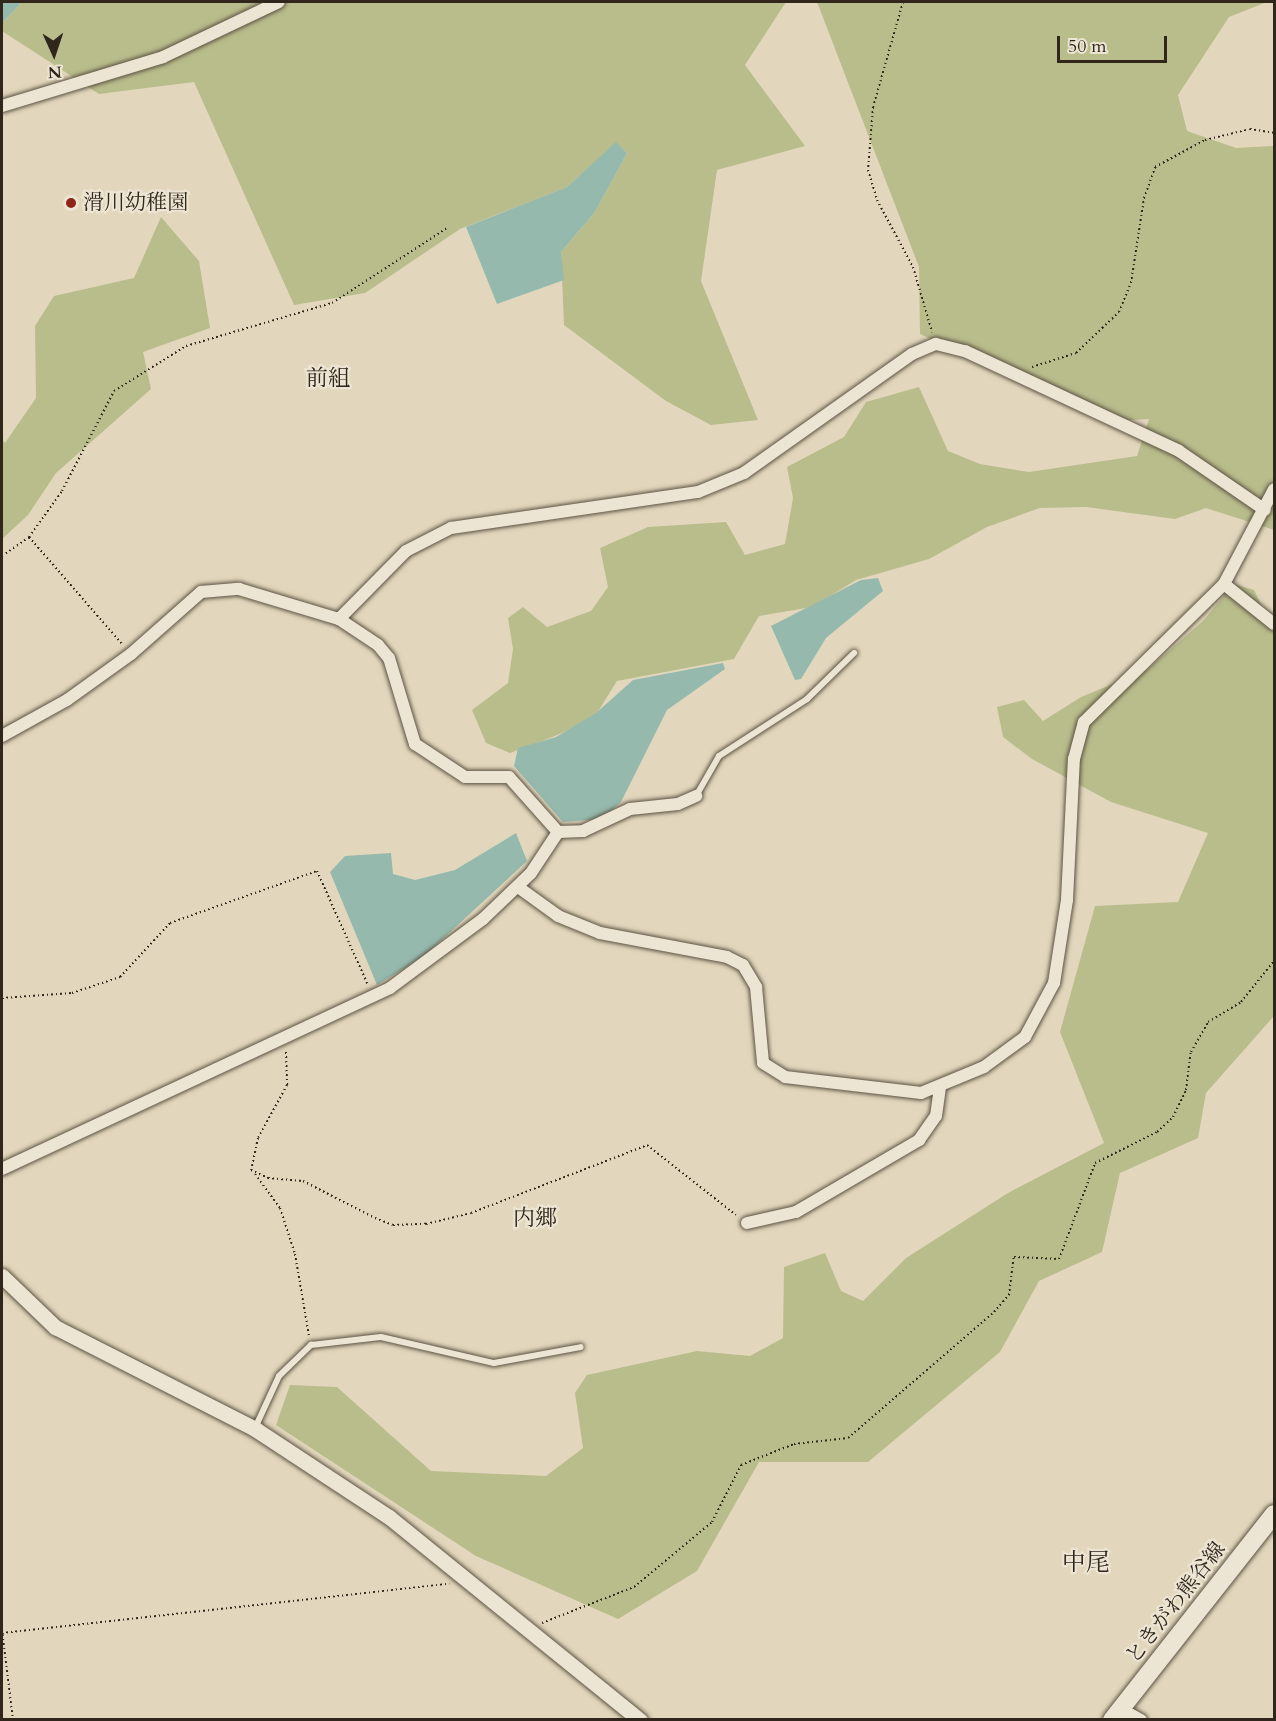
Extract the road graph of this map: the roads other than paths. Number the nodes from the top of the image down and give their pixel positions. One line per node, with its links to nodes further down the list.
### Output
1 (279, 2): 2 (street)
2 (2, 106)
3 (1275, 489): 4 (street)
4 (1265, 510): 5 (street); 6 (street)
5 (1224, 584): 7 (street); 13 (street)
6 (339, 619): 9 (street); 11 (street)
7 (1275, 624)
8 (854, 653): 10 (lane)
9 (2, 736)
10 (696, 796): 11 (street)
11 (558, 832): 12 (street)
12 (518, 887): 13 (street); 14 (street)
13 (940, 1087): 15 (street)
14 (2, 1169)
15 (747, 1223)
16 (2, 1276): 18 (street)
17 (580, 1347): 18 (lane)
18 (255, 1429): 21 (street)
19 (1275, 1514): 20 (main road, ときがわ熊谷線)
20 (1117, 1714): 22 (street)
21 (640, 1719)
22 (1141, 1719)

